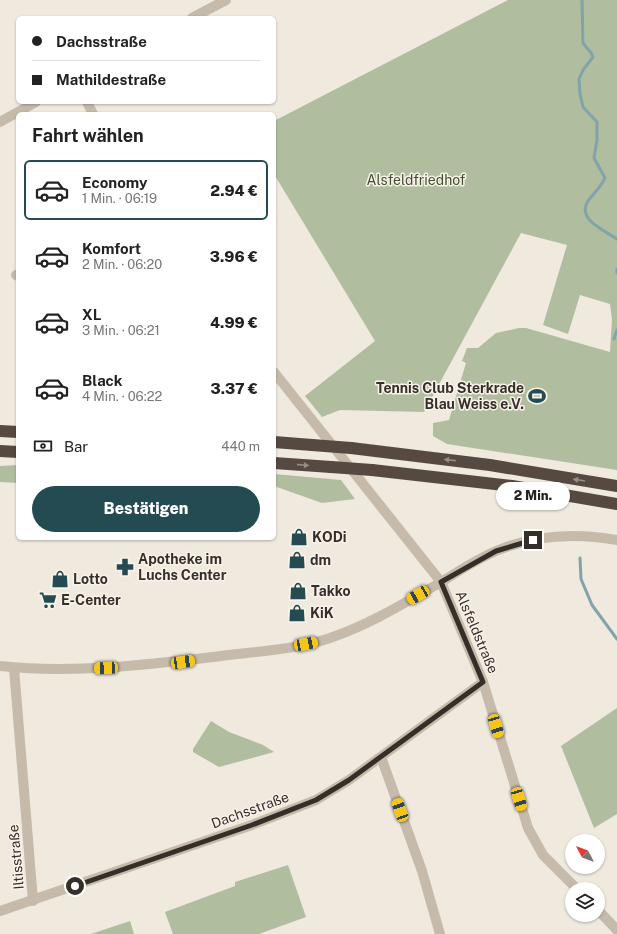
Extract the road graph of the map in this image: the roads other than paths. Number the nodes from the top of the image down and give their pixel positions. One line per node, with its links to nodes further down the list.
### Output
1 (226, 0): 2 (street)
2 (196, 16)
3 (32, 104): 4 (street)
4 (18, 112)
5 (16, 113): 6 (street)
6 (0, 122)
7 (276, 375): 17 (street, Alsfeldstraße)
8 (0, 432): 9 (highway)
9 (16, 432)
10 (276, 442): 14 (highway, one-way to 10, bridge)
11 (0, 452): 12 (highway)
12 (16, 452)
13 (276, 463): 15 (highway, one-way to 15, bridge)
14 (617, 486)
15 (617, 504)
16 (617, 540): 17 (street)
17 (441, 582): 19 (street); 20 (street, Alsfeldstraße)
18 (0, 666): 19 (street)
19 (14, 668): 23 (street, Iltisstraße)
20 (483, 682): 21 (street, Dachsstraße); 22 (street, Alsfeldstraße)
21 (381, 757): 23 (street, Dachsstraße); 27 (street)
22 (571, 882)
23 (33, 901): 24 (street, Dachsstraße)
24 (0, 911)
25 (605, 917): 26 (street)
26 (617, 930)
27 (440, 934)

